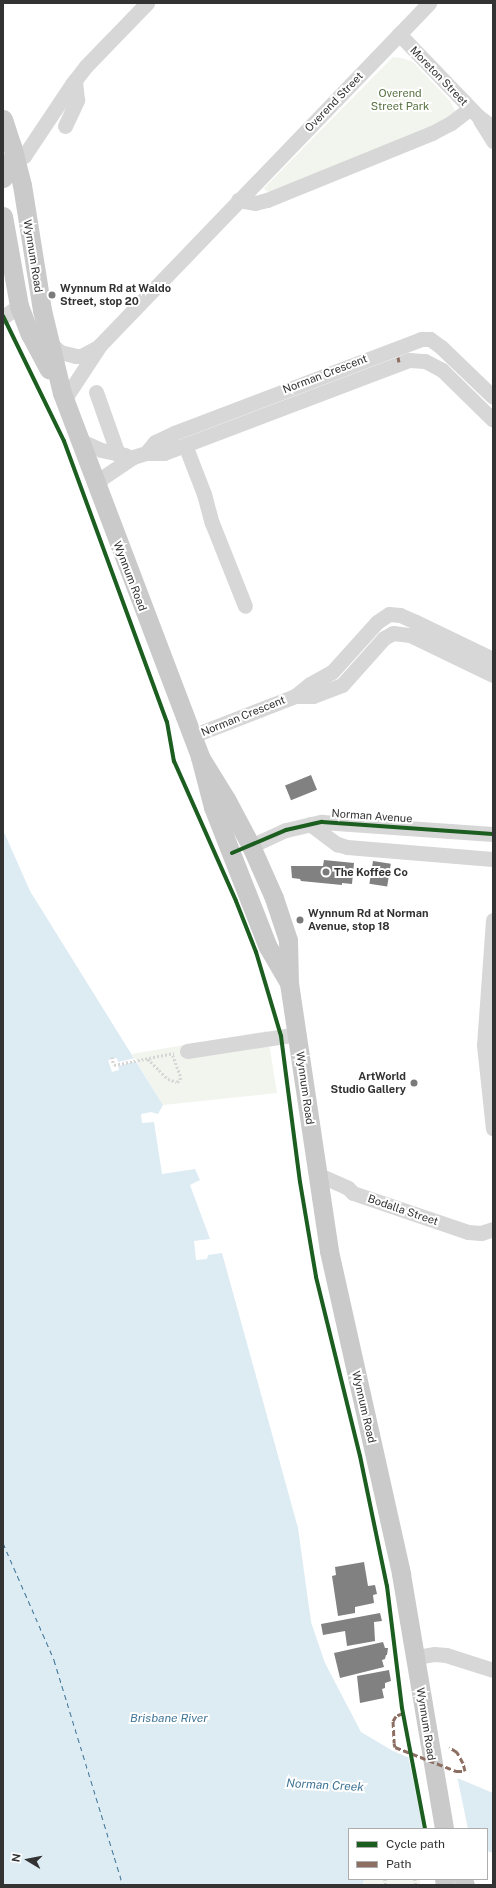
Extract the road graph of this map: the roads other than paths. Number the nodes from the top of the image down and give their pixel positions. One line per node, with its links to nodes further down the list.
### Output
1 (146, 3): 4 (street)
2 (429, 3): 3 (street, Overend Street)
3 (399, 34): 5 (street, Moreton Street); 12 (street, Overend Street)
4 (75, 80): 7 (street); 10 (street)
5 (474, 112): 8 (street, Moreton Street); 9 (street, Moreton Street); 12 (street)
6 (3, 120): 10 (main road, Wynnum Road)
7 (65, 126)
8 (493, 126)
9 (493, 140)
10 (16, 160): 11 (main road); 15 (main road, Wynnum Road)
11 (3, 178)
12 (238, 200): 19 (street, Overend Street)
13 (3, 216): 14 (main road, Wynnum Road)
14 (5, 242): 16 (main road, Wynnum Road)
15 (34, 270): 16 (main road); 18 (main road, Wynnum Road)
16 (20, 306): 17 (street); 21 (main road, Wynnum Road)
17 (3, 317)
18 (49, 342): 19 (street, Overend Street); 21 (main road, Wynnum Road)
19 (100, 345): 21 (street, Overend Street)
20 (96, 392): 26 (street)
21 (63, 397): 24 (main road, Wynnum Road)
22 (493, 397): 27 (street, Norman Crescent)
23 (493, 420): 25 (street, Norman Crescent)
24 (79, 440): 26 (street, Norman Crescent); 28 (main road, Wynnum Road)
25 (185, 445): 27 (street, Norman Crescent); 29 (street)
26 (118, 454): 27 (street, Norman Crescent)
27 (139, 455): 28 (street, Norman Crescent)
28 (96, 486): 33 (main road, Wynnum Road)
29 (245, 606)
30 (493, 659): 32 (street, Norman Crescent)
31 (493, 675): 32 (street, Norman Crescent)
32 (295, 696): 33 (street, Norman Crescent)
33 (192, 736): 34 (main road, Wynnum Road)
34 (200, 757): 37 (main road, Wynnum Road); 38 (main road, Wynnum Road)
35 (310, 824): 36 (street, Norman Avenue); 37 (street, Norman Avenue); 39 (street, Norman Avenue)
36 (493, 834)
37 (251, 846): 38 (main road, Norman Avenue); 42 (main road, Wynnum Road)
38 (232, 853): 42 (main road, Wynnum Road)
39 (493, 859)
40 (493, 920): 41 (street)
41 (492, 946): 45 (street)
42 (289, 983): 43 (main road, Wynnum Road)
43 (298, 1034): 44 (street); 46 (main road, Wynnum Road)
44 (187, 1051)
45 (493, 1129)
46 (317, 1174): 47 (street, Bodalla Street); 48 (main road, Wynnum Road)
47 (493, 1229)
48 (416, 1657): 49 (street); 50 (main road, Wynnum Road)
49 (493, 1670)
50 (444, 1828)

